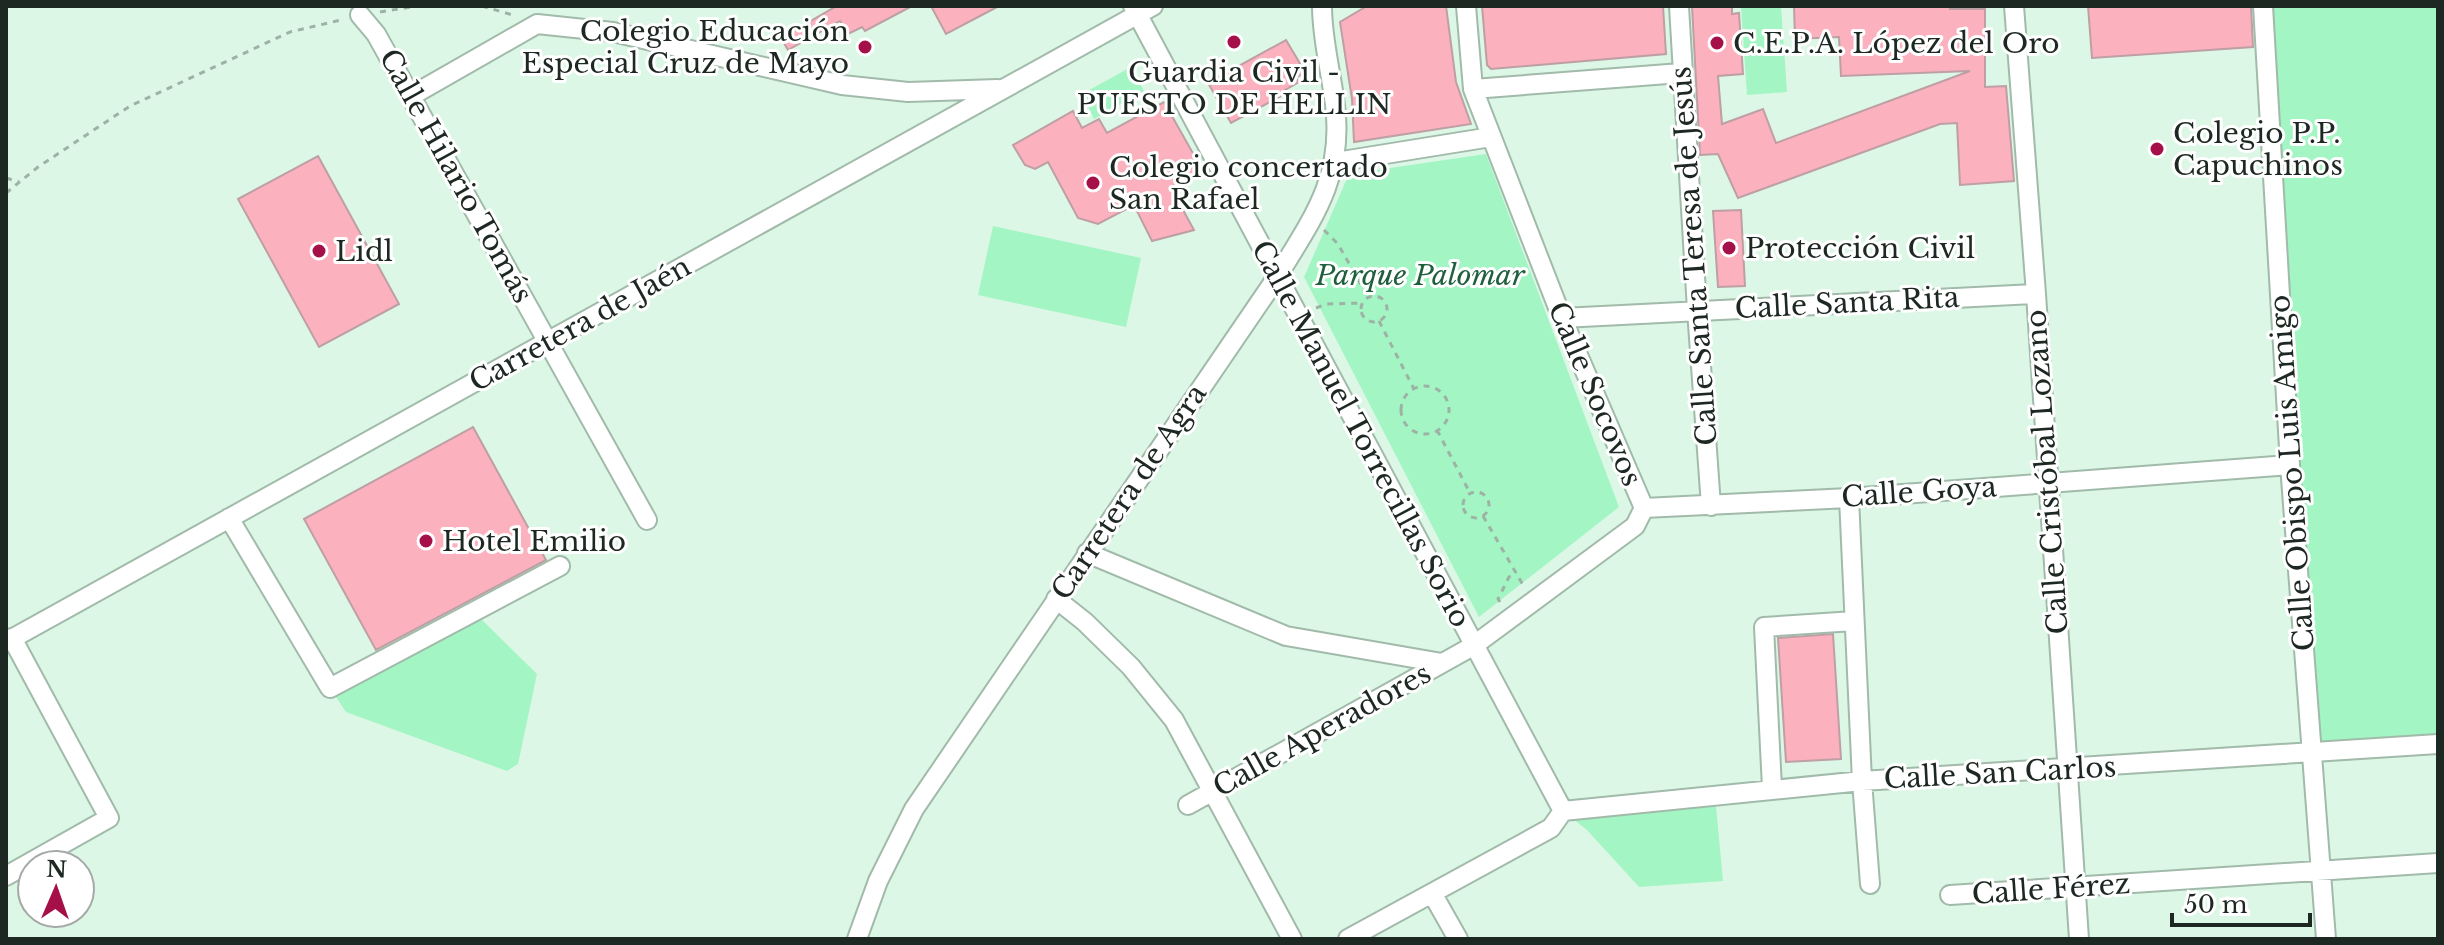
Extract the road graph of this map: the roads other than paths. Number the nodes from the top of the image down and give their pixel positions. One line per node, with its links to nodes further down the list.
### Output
1 (1310, 6): 10 (street, Carretera de Agra)
2 (1322, 6): 10 (street, Carretera de Agra)
3 (1335, 6): 10 (street)
4 (1466, 6): 13 (street, Calle Socovos)
5 (1679, 6): 11 (street, Calle Santa Teresa de Jesús)
6 (2014, 6): 18 (street, Calle Cristóbal Lozano)
7 (2263, 6): 22 (street, Calle Obispo Luis Amigo)
8 (1142, 9): 12 (street, Carretera de Jaén); 17 (street, Calle Manuel Torrecillas Sorio)
9 (360, 15): 14 (street, Calle Hilario Tomás)
10 (1322, 30): 16 (street, Carretera de Agra)
11 (1681, 73): 13 (street); 19 (street, Calle Santa Teresa de Jesús)
12 (1004, 89): 14 (street); 21 (street, Carretera de Jaén)
13 (1473, 89): 15 (street, Calle Socovos)
14 (411, 96): 21 (street, Calle Hilario Tomás)
15 (1491, 137): 16 (street); 20 (street, Calle Socovos)
16 (1336, 162): 17 (street, Carretera de Agra)
17 (1277, 277): 29 (street, Carretera de Agra); 34 (street, Calle Manuel Torrecillas Sorio)
18 (2036, 294): 19 (street, Calle Santa Rita); 23 (street, Calle Cristóbal Lozano)
19 (1697, 310): 20 (street, Calle Santa Rita); 25 (street, Calle Santa Teresa de Jesús)
20 (1562, 318): 26 (street, Calle Socovos)
21 (549, 341): 27 (street, Carretera de Jaén); 28 (street, Calle Hilario Tomás)
22 (2290, 465): 23 (street, Calle Goya); 37 (street, Calle Obispo Luis Amigo)
23 (2048, 482): 24 (street, Calle Goya); 38 (street, Calle Cristóbal Lozano)
24 (1849, 498): 25 (street, Calle Goya); 32 (street)
25 (1711, 506): 26 (street, Calle Goya)
26 (1644, 508): 34 (street, Calle Aperadores)
27 (229, 518): 30 (street); 33 (street, Carretera de Jaén)
28 (647, 520)
29 (1087, 553): 31 (street, Carretera de Agra); 35 (street)
30 (560, 566)
31 (1056, 599): 41 (street); 51 (street, Carretera de Agra)
32 (1854, 621): 39 (street); 40 (street)
33 (9, 640): 46 (street)
34 (1473, 646): 35 (street, Calle Aperadores); 43 (street, Calle Manuel Torrecillas Sorio)
35 (1442, 663): 41 (street, Calle Aperadores)
36 (2438, 744): 37 (street, Calle San Carlos)
37 (2312, 753): 38 (street, Calle San Carlos); 45 (street, Calle Obispo Luis Amigo)
38 (2066, 770): 39 (street, Calle San Carlos); 48 (street, Calle Cristóbal Lozano)
39 (1862, 781): 40 (street, Calle San Carlos); 47 (street)
40 (1772, 788): 43 (street, Calle San Carlos)
41 (1213, 791): 42 (street, Calle Aperadores); 52 (street)
42 (1188, 805)
43 (1563, 811): 49 (street)
44 (2438, 863): 45 (street, Calle Férez)
45 (2321, 872): 48 (street, Calle Férez); 56 (street, Calle Obispo Luis Amigo)
46 (6, 876)
47 (1870, 884)
48 (2075, 886): 50 (street, Calle Férez); 55 (street, Calle Cristóbal Lozano)
49 (1432, 893): 53 (street); 54 (street)
50 (1950, 895)
51 (862, 936)
52 (1292, 939)
53 (1348, 939)
54 (1458, 939)
55 (2079, 939)
56 (2326, 939)

